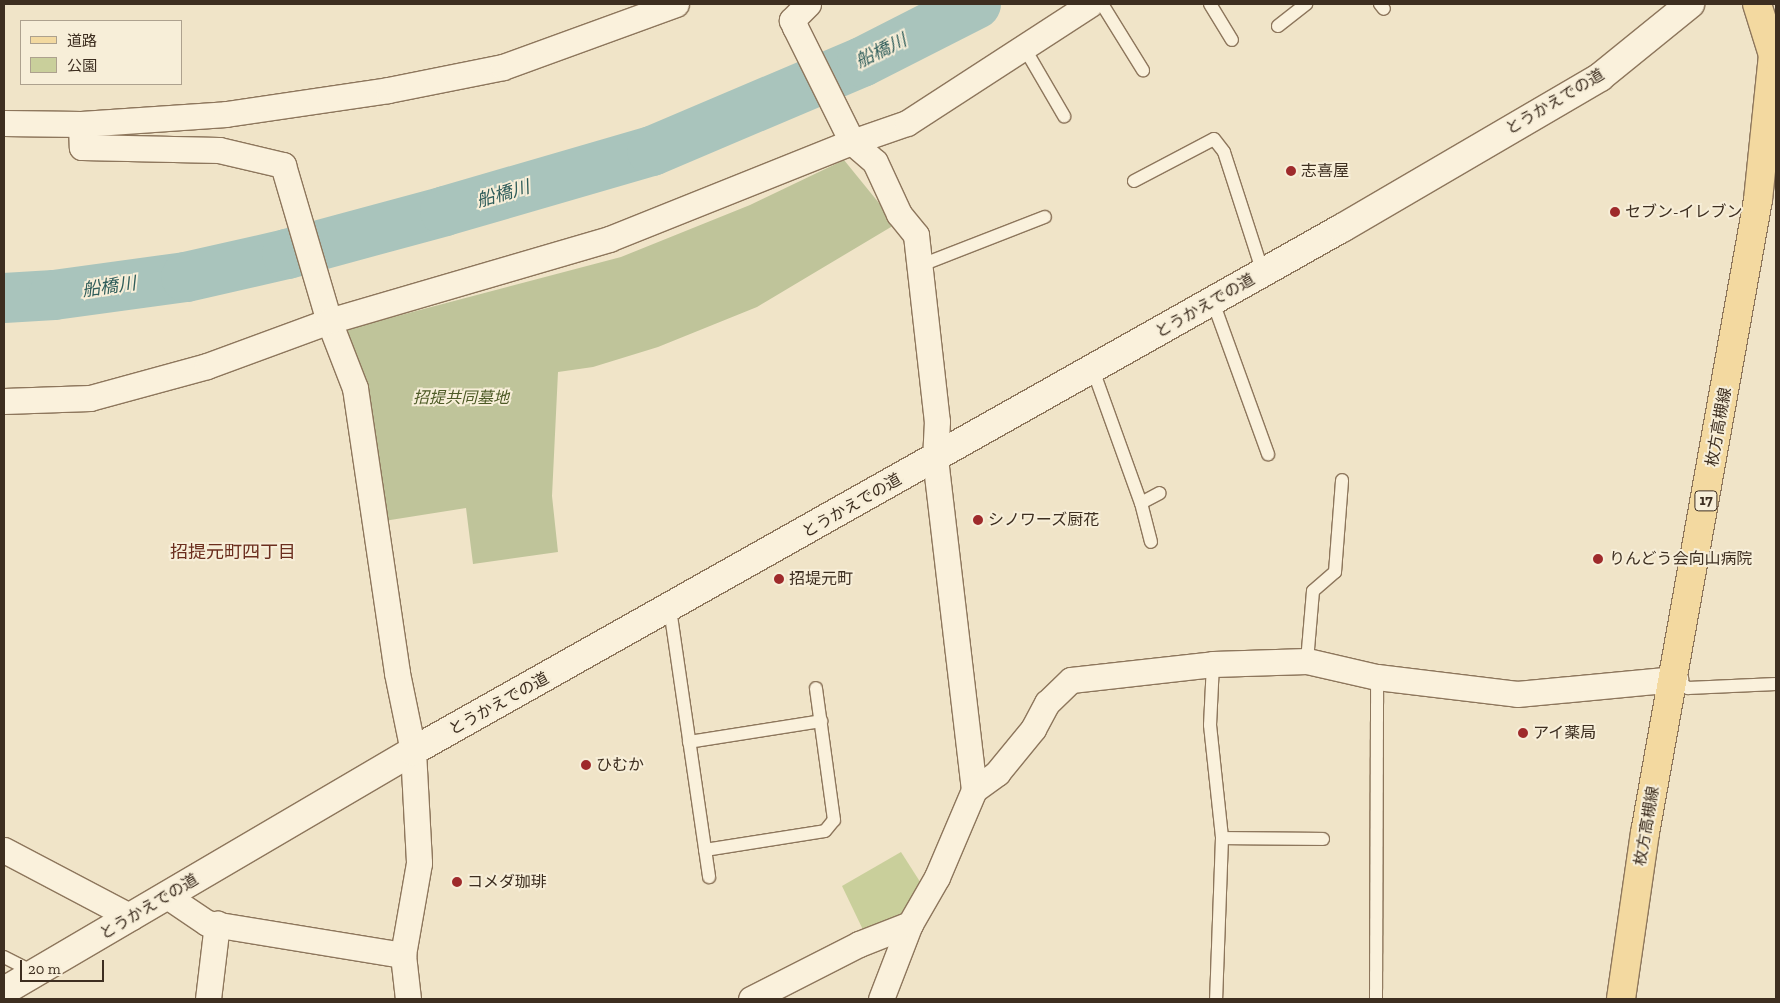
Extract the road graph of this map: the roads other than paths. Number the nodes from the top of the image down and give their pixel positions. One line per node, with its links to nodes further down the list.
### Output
1 (676, 4): 15 (street)
2 (808, 4): 16 (street)
3 (1090, 4): 11 (street)
4 (1102, 4): 12 (lane)
5 (1210, 4): 10 (lane)
6 (1306, 4): 9 (lane)
7 (1690, 4): 20 (street, とうかえでの道)
8 (1757, 4): 35 (main road, 枚方高槻線 / 17)
9 (1278, 26)
10 (1232, 40)
11 (1025, 49): 13 (lane); 16 (street)
12 (1143, 70)
13 (1064, 116)
14 (4, 123): 15 (street)
15 (81, 124): 22 (street)
16 (850, 135): 19 (street); 22 (street)
17 (1134, 181): 20 (lane)
18 (1046, 217): 19 (lane)
19 (919, 266): 26 (street)
20 (1263, 274): 21 (street, とうかえでの道)
21 (1212, 302): 23 (street, とうかえでの道); 25 (lane)
22 (328, 315): 24 (street); 40 (street)
23 (1093, 370): 26 (street, とうかえでの道); 29 (lane)
24 (4, 401)
25 (1268, 454)
26 (935, 458): 31 (street, とうかえでの道); 41 (street)
27 (1342, 480): 32 (lane)
28 (1160, 493): 29 (lane)
29 (1141, 503): 30 (lane)
30 (1151, 542)
31 (670, 609): 39 (lane); 40 (street, とうかえでの道)
32 (1307, 661): 33 (street); 34 (street)
33 (1213, 664): 41 (street); 42 (lane)
34 (1377, 677): 35 (street); 60 (lane)
35 (1675, 679): 36 (lane); 61 (main road, 枚方高槻線 / 17)
36 (1776, 684)
37 (816, 688): 38 (lane)
38 (821, 721): 39 (lane); 45 (lane)
39 (689, 742): 45 (lane)
40 (413, 751): 47 (street, とうかえでの道); 51 (street)
41 (974, 790): 50 (street)
42 (1222, 838): 43 (lane); 59 (lane)
43 (1323, 838)
44 (4, 850): 48 (street)
45 (705, 850): 46 (lane)
46 (709, 877)
47 (167, 896): 48 (street, とうかえでの道); 49 (street)
48 (132, 917): 53 (street, とうかえでの道)
49 (217, 924): 51 (street); 55 (street)
50 (910, 924): 57 (street); 58 (street)
51 (403, 955): 56 (street)
52 (4, 957): 53 (lane)
53 (36, 973): 54 (street, とうかえでの道)
54 (4, 991)
55 (208, 999)
56 (408, 999)
57 (752, 999)
58 (881, 999)
59 (1216, 999)
60 (1376, 999)
61 (1621, 999)

